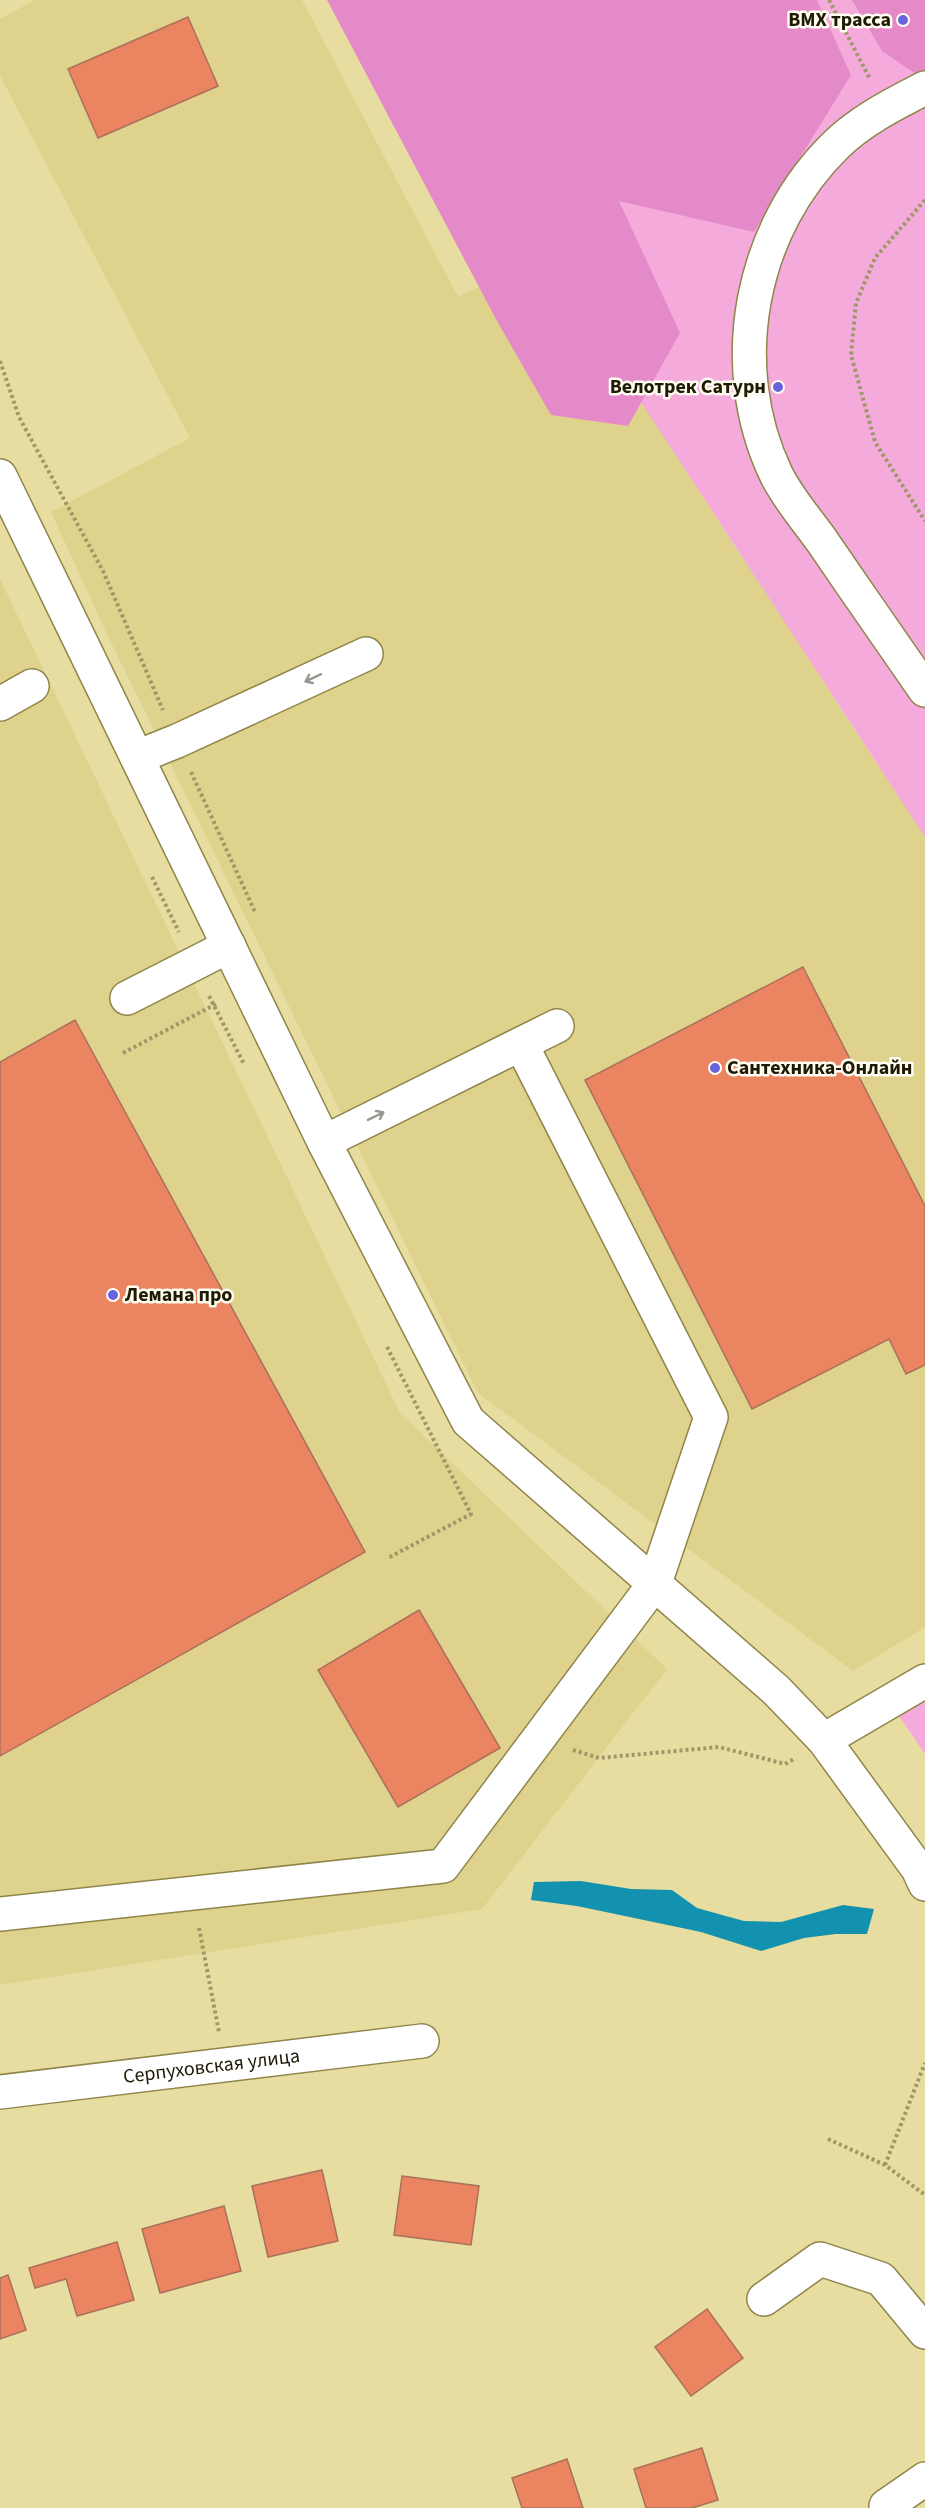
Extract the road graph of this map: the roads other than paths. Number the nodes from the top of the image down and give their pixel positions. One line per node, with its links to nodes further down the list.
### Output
1 (925, 88): 5 (street)
2 (0, 476): 7 (street)
3 (366, 654): 7 (street, one-way to 7)
4 (32, 686): 6 (street)
5 (925, 690)
6 (0, 704)
7 (137, 757): 8 (street)
8 (229, 946): 9 (street); 12 (street)
9 (127, 998)
10 (557, 1026): 11 (street)
11 (521, 1044): 12 (street, one-way to 11); 13 (street)
12 (324, 1142): 13 (street)
13 (655, 1583): 15 (street); 17 (street)
14 (925, 1681): 15 (street)
15 (824, 1740): 16 (street)
16 (923, 1874)
17 (0, 1914)
18 (422, 2041): 19 (street, Серпуховская улица)
19 (0, 2092)
20 (765, 2299): 21 (street)
21 (925, 2332)
22 (925, 2479): 23 (street)
23 (886, 2507)

